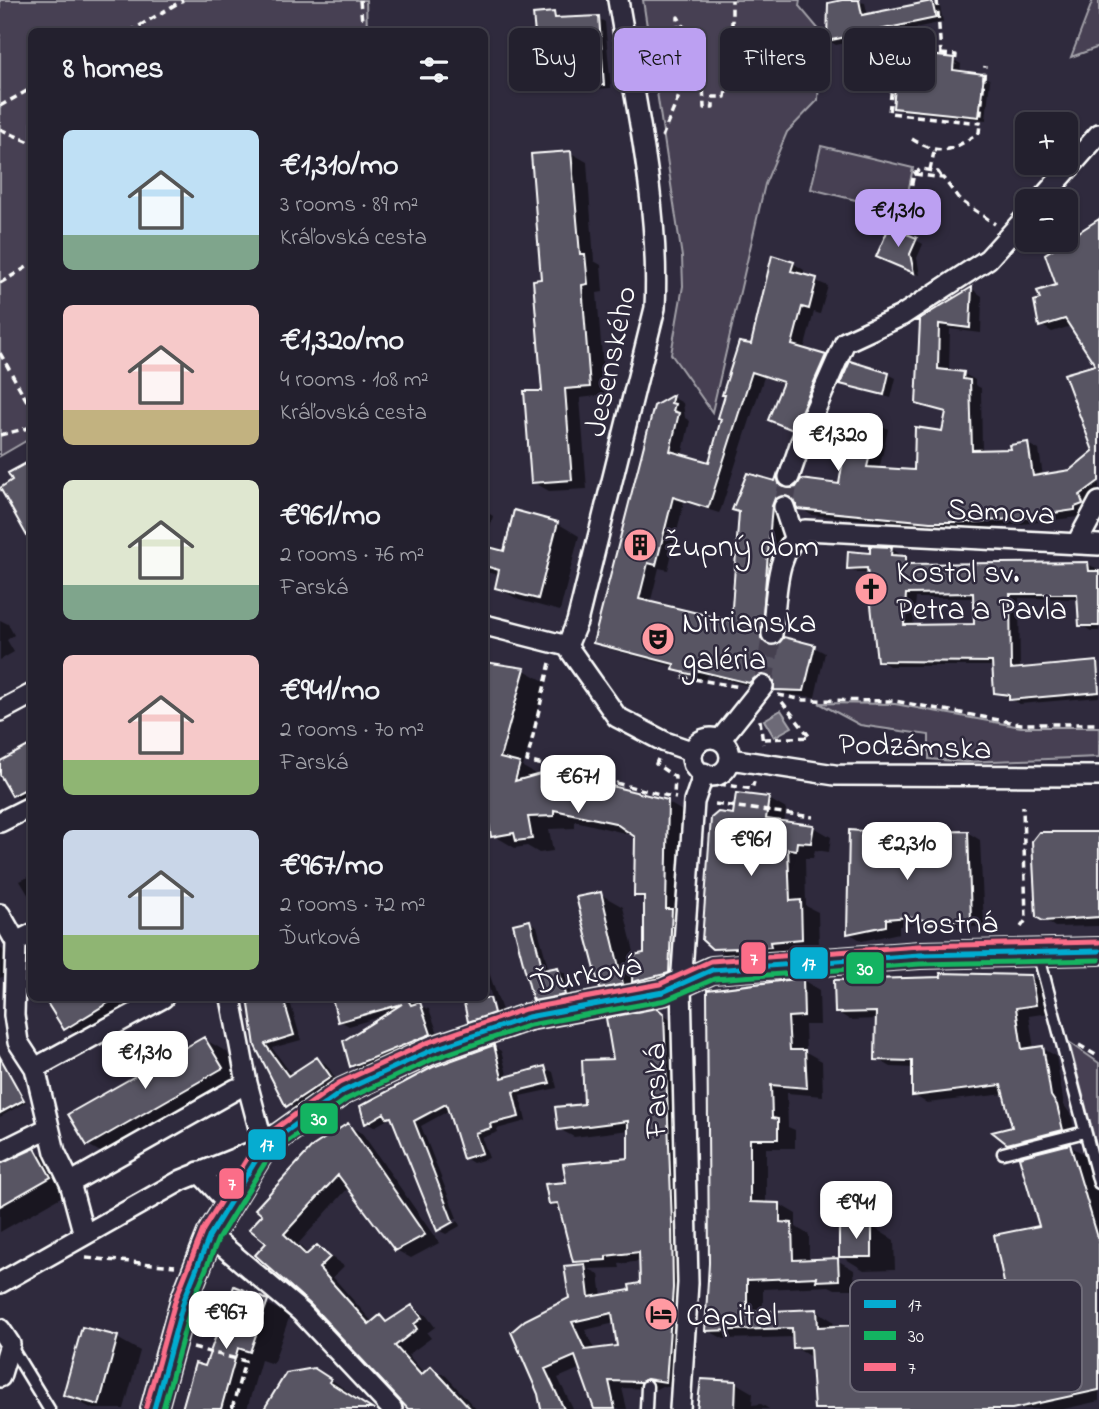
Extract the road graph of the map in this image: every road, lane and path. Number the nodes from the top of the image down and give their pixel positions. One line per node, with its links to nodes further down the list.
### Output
1 (183, 0): 6 (path)
2 (360, 0): 7 (path)
3 (618, 0): 43 (street, Jesenského)
4 (732, 0): 16 (path)
5 (937, 0): 8 (path)
6 (136, 28)
7 (363, 28)
8 (941, 54): 9 (path); 13 (path)
9 (955, 64)
10 (985, 66): 13 (path)
11 (28, 90): 12 (path)
12 (0, 106)
13 (980, 123): 19 (path)
14 (0, 129): 18 (path)
15 (1099, 132): 23 (street)
16 (659, 139)
17 (912, 139): 19 (path)
18 (28, 141)
19 (934, 152): 20 (path)
20 (930, 170): 21 (path); 22 (path)
21 (914, 174): 22 (path); 24 (path)
22 (943, 178): 28 (path)
23 (1050, 189)
24 (908, 202): 25 (path); 26 (path)
25 (918, 213)
26 (904, 220)
27 (1015, 230): 28 (street)
28 (1012, 234): 35 (street)
29 (28, 266): 30 (path)
30 (0, 283)
31 (0, 353): 32 (path)
32 (28, 403)
33 (28, 428): 34 (path)
34 (0, 435)
35 (789, 477)
36 (1099, 502): 39 (street)
37 (784, 508): 38 (street)
38 (794, 537): 39 (street, Samova); 42 (street)
39 (1077, 543): 40 (street, Samova)
40 (1099, 545)
41 (488, 626): 43 (street)
42 (772, 634)
43 (566, 646): 51 (street)
44 (551, 660): 56 (path)
45 (763, 686): 50 (street)
46 (28, 696): 48 (street)
47 (804, 699): 49 (path)
48 (0, 712)
49 (1099, 724)
50 (720, 740): 52 (street); 53 (street)
51 (665, 742): 52 (street); 56 (path)
52 (691, 751): 54 (street)
53 (730, 759): 54 (street); 55 (street, Podzámska)
54 (705, 773): 57 (street, Farská)
55 (1099, 776)
56 (674, 798): 57 (path)
57 (694, 802): 60 (path); 67 (street, Farská)
58 (1023, 806): 63 (path)
59 (28, 808): 61 (street)
60 (813, 817)
61 (0, 822)
62 (0, 914): 64 (street)
63 (1021, 927)
64 (24, 938): 70 (street)
65 (1099, 951): 66 (street, Mostná)
66 (1038, 953): 67 (street, Mostná); 73 (lane)
67 (681, 985): 74 (street, Ďurková); 95 (street, Farská)
68 (158, 1001): 70 (street)
69 (232, 1001): 74 (street)
70 (36, 1068): 72 (street)
71 (236, 1089): 78 (street)
72 (48, 1128): 75 (street); 78 (street)
73 (1086, 1132): 76 (lane); 79 (lane)
74 (264, 1147): 77 (street); 80 (street, Ďurková)
75 (0, 1152)
76 (1003, 1153)
77 (199, 1172): 80 (street); 81 (street)
78 (70, 1183): 81 (street)
79 (1099, 1183)
80 (229, 1204): 82 (street, Ďurková)
81 (84, 1235): 85 (street)
82 (210, 1235): 91 (street, Ďurková); 93 (street)
83 (85, 1258): 84 (path)
84 (178, 1267)
85 (0, 1283)
86 (5, 1337): 88 (street); 90 (lane)
87 (189, 1347): 92 (path)
88 (0, 1377)
89 (647, 1386): 94 (lane)
90 (49, 1409)
91 (153, 1409)
92 (232, 1409)
93 (392, 1409)
94 (646, 1409)
95 (680, 1409)

